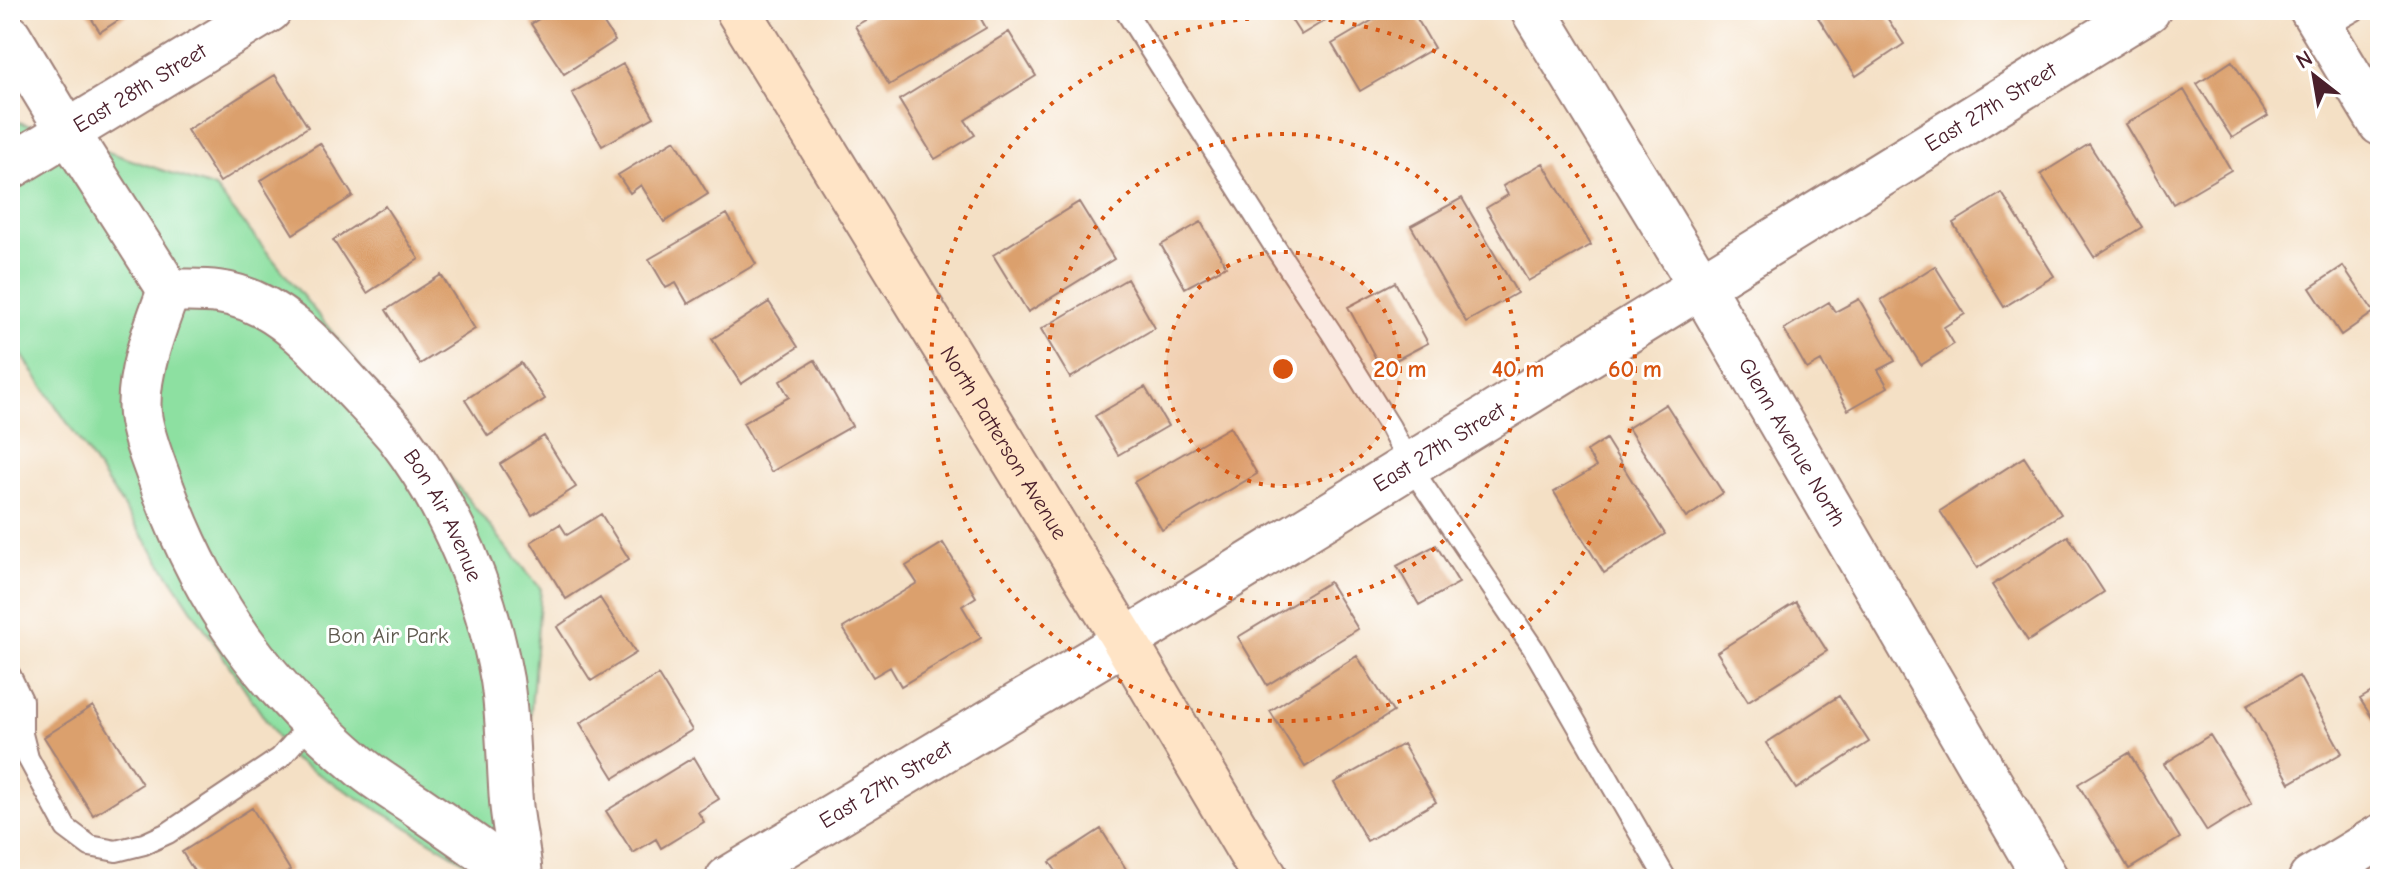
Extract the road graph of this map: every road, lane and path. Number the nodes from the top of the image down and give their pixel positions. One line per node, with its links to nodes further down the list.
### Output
1 (269, 10): 9 (street, East 28th Street)
2 (738, 10): 14 (main road, North Patterson Avenue)
3 (1125, 10): 13 (lane)
4 (1533, 10): 11 (street, Glenn Avenue North)
5 (2148, 10): 11 (street, East 27th Street)
6 (2329, 16): 8 (street)
7 (10, 36): 9 (street)
8 (2380, 124)
9 (68, 132): 10 (street, East 28th Street); 12 (street)
10 (10, 167)
11 (1701, 286): 13 (street, East 27th Street); 22 (street, Glenn Avenue North)
12 (169, 290): 16 (street, Bon Air Avenue); 18 (street, Bon Air Avenue)
13 (1410, 466): 14 (street, East 27th Street); 21 (lane)
14 (1125, 641): 19 (street, East 27th Street); 20 (main road, North Patterson Avenue)
15 (10, 675): 16 (lane)
16 (311, 723): 18 (street, Bon Air Avenue)
17 (2380, 837): 23 (street)
18 (521, 879)
19 (728, 879)
20 (1266, 879)
21 (1666, 879)
22 (2046, 879)
23 (2311, 879)

